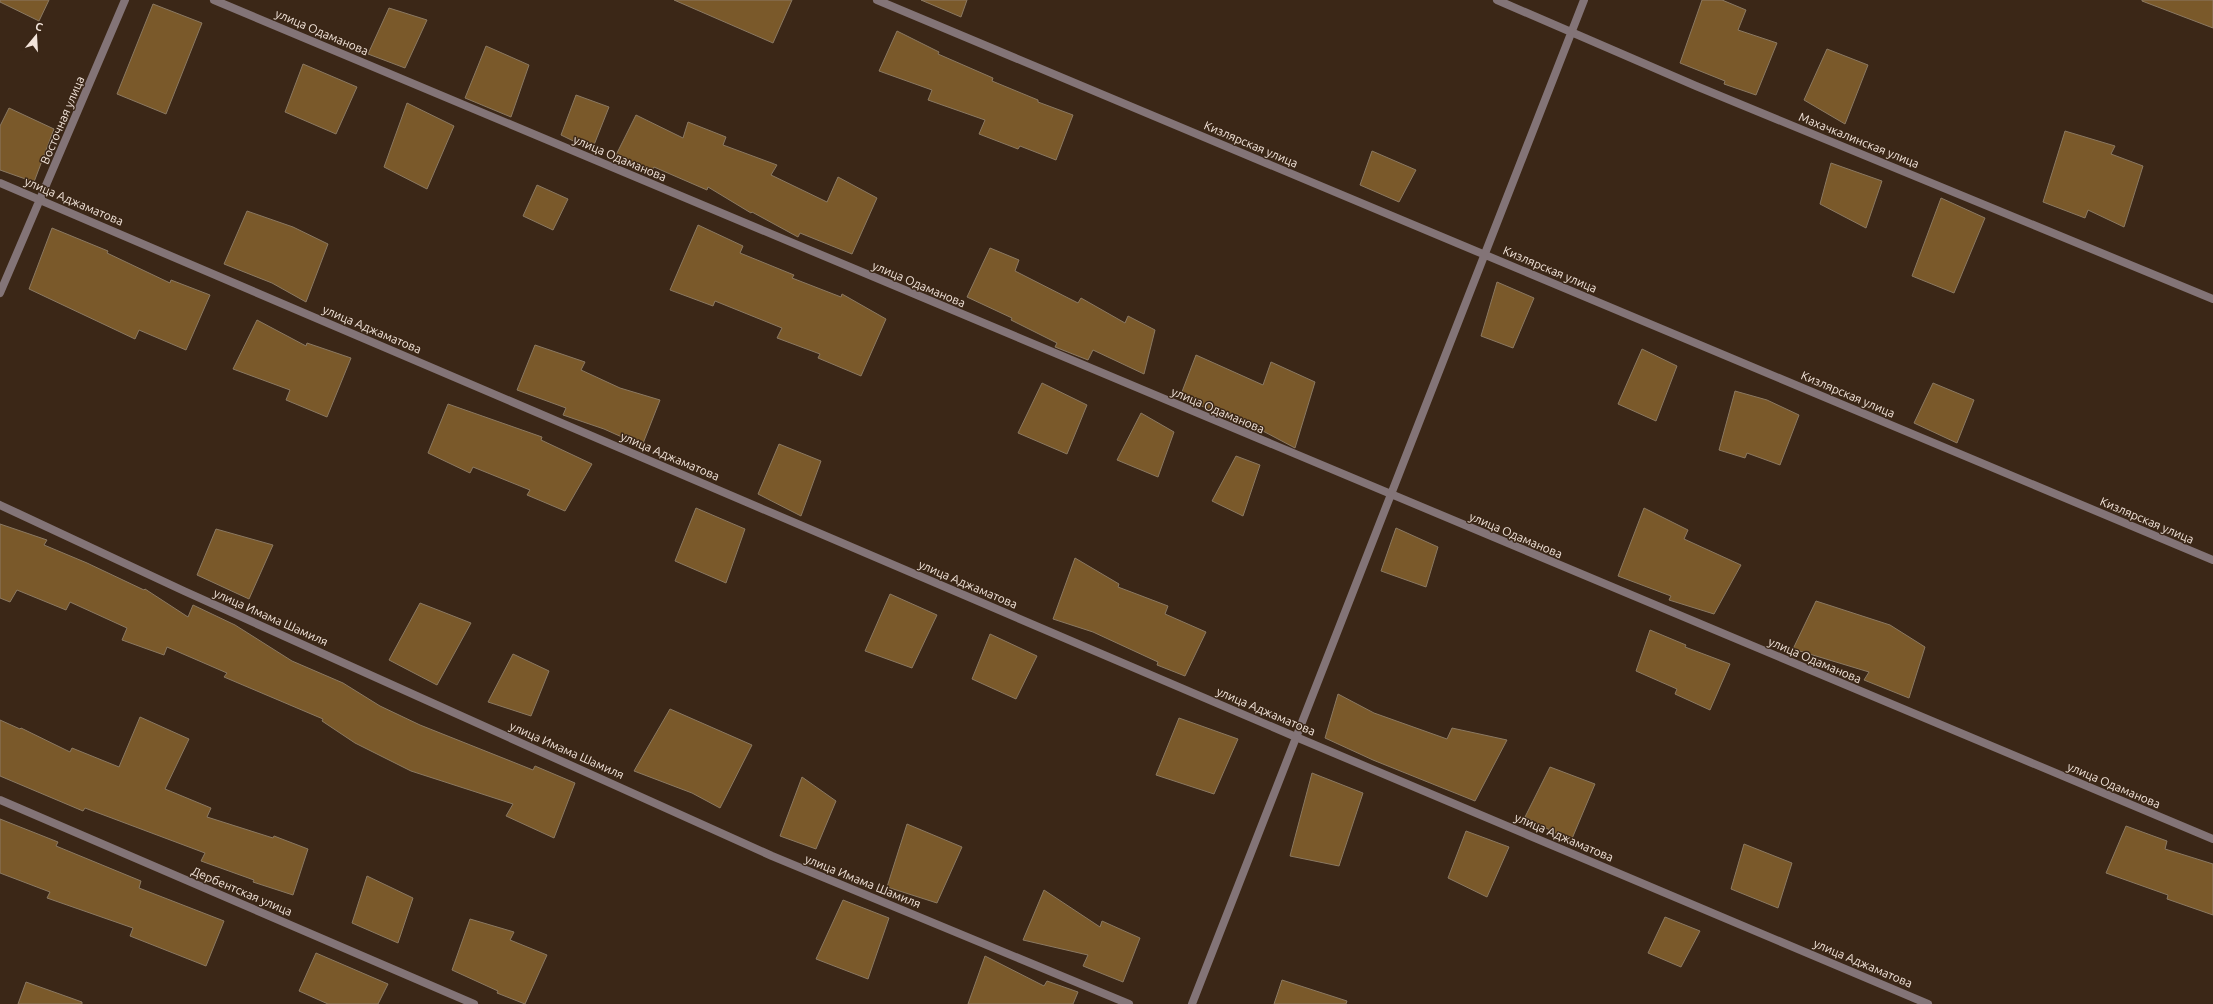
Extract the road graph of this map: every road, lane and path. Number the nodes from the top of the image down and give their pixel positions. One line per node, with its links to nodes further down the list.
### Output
1 (125, 0): 8 (street, Восточная улица)
2 (214, 0): 12 (street, улица Одаманова)
3 (877, 0): 9 (street, Кизлярская улица)
4 (1497, 0): 6 (street, Махачкалинская улица)
5 (1584, 0): 6 (street)
6 (1572, 32): 9 (street); 11 (street, Махачкалинская улица)
7 (0, 182): 8 (street, улица Аджаматова)
8 (41, 200): 10 (street, Восточная улица); 15 (street, улица Аджаматова)
9 (1485, 255): 12 (street); 14 (street, Кизлярская улица)
10 (0, 293)
11 (2213, 299)
12 (1391, 496): 15 (street); 17 (street, улица Одаманова)
13 (0, 505): 19 (street, улица Имама Шамиля)
14 (2213, 560)
15 (1296, 737): 20 (street); 21 (street, улица Аджаматова)
16 (0, 800): 18 (street, Дербентская улица)
17 (2213, 839)
18 (474, 1004)
19 (1129, 1004)
20 (1192, 1004)
21 (1928, 1004)

